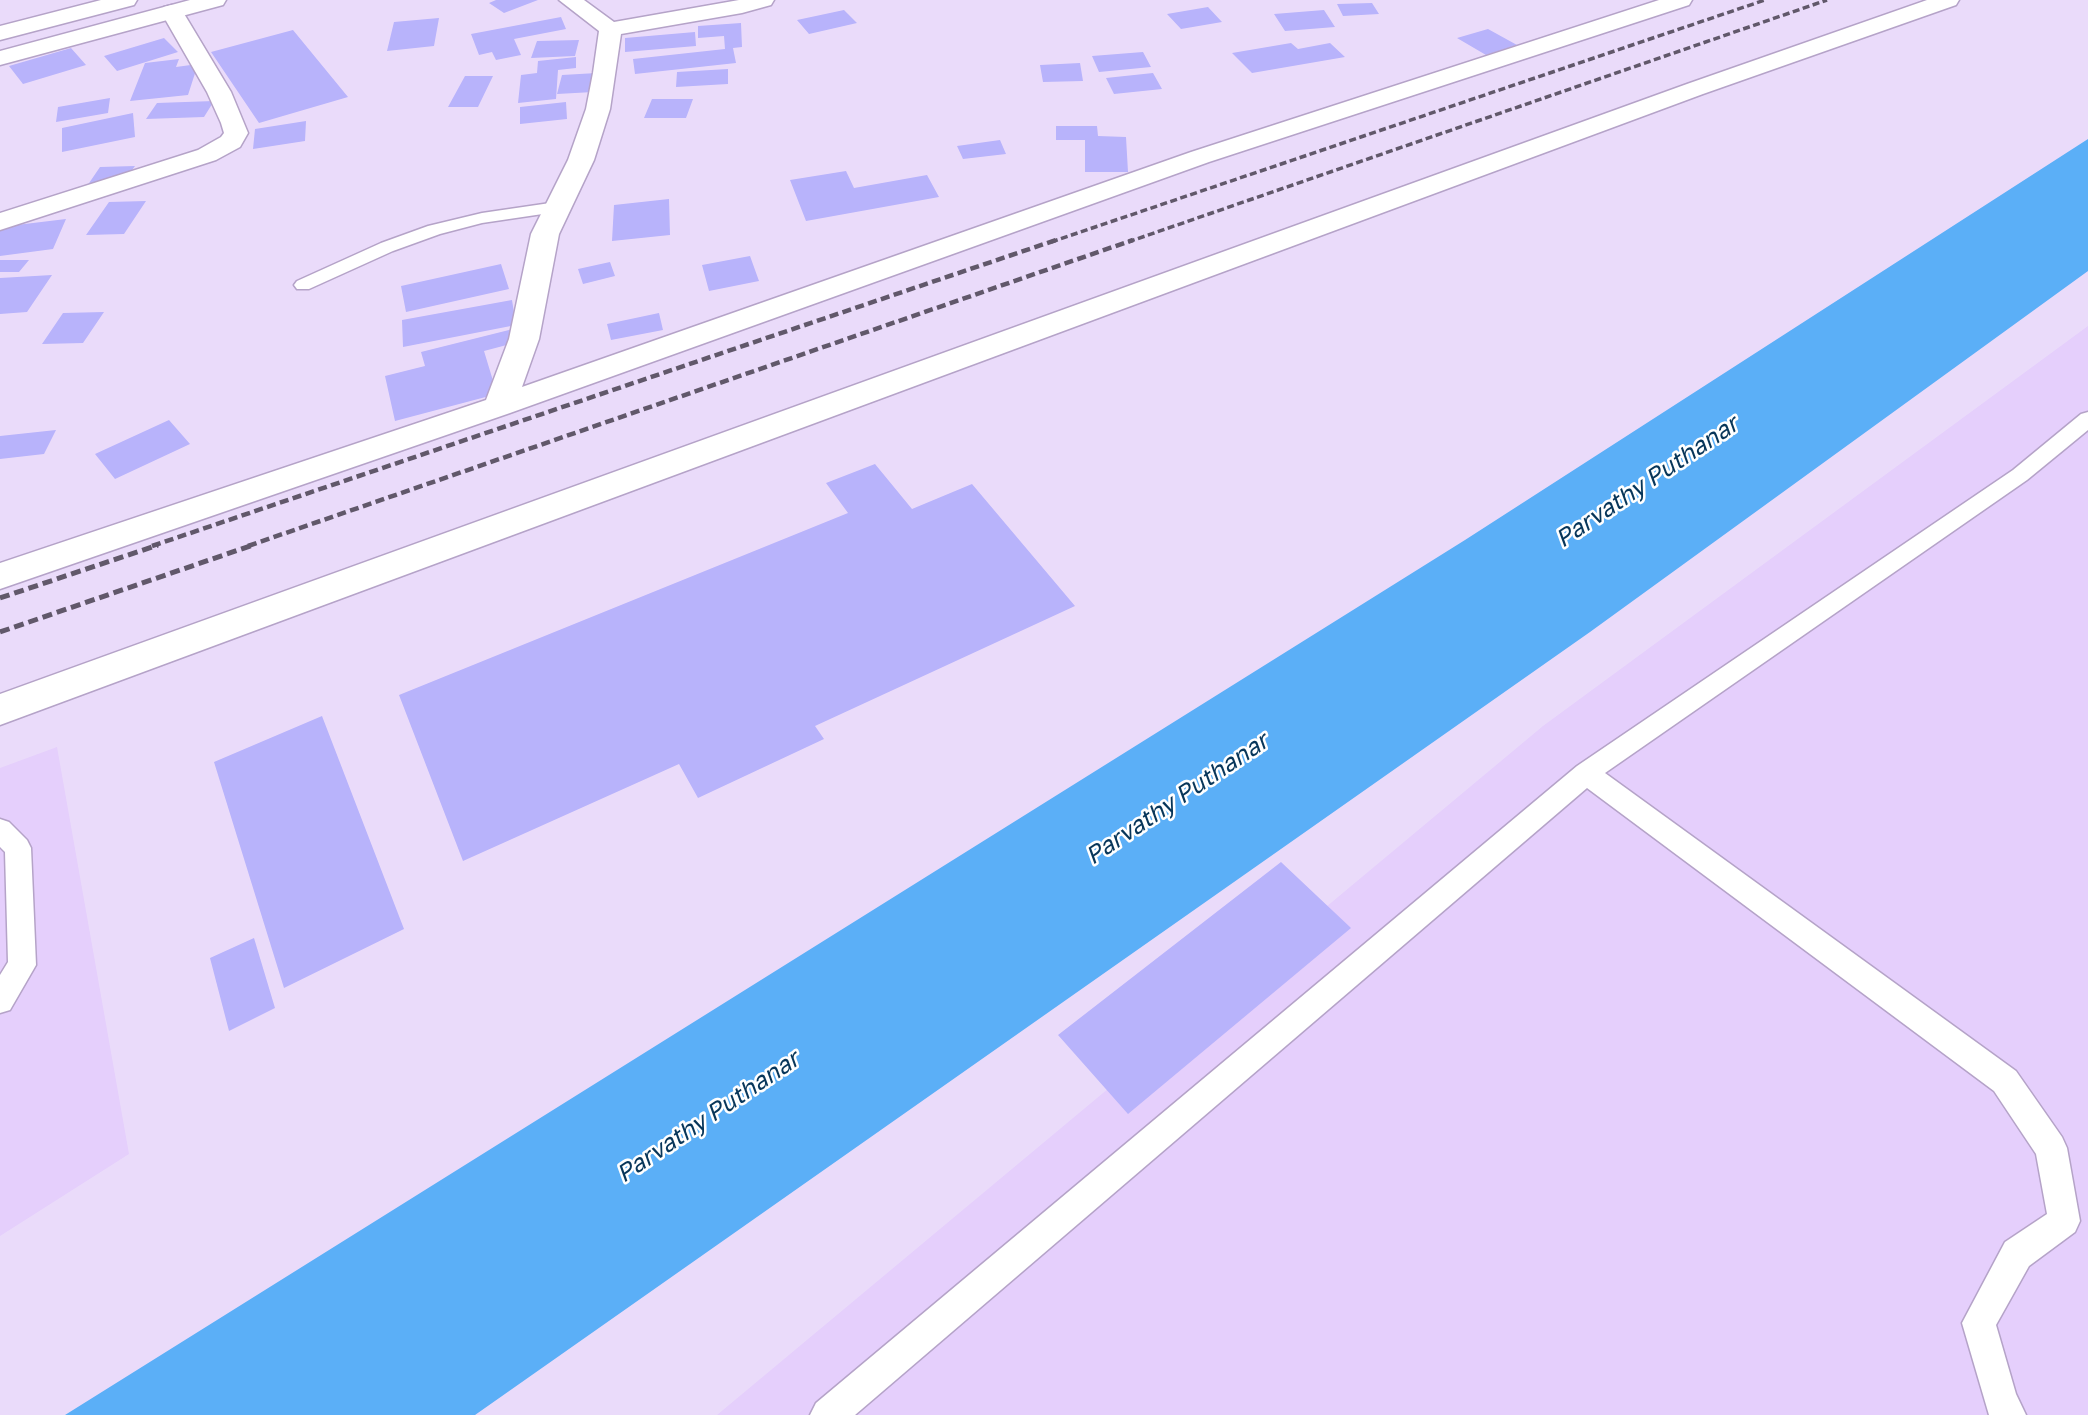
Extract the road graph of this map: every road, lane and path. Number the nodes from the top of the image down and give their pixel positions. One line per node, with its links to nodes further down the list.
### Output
1 (126, 0): 10 (main road)
2 (215, 0): 8 (main road)
3 (570, 0): 9 (main road)
4 (763, 0): 9 (main road)
5 (1681, 0): 7 (main road)
6 (1948, 0): 18 (main road)
7 (1639, 5): 15 (main road)
8 (172, 12): 11 (main road); 13 (main road)
9 (610, 29): 12 (main road)
10 (0, 33)
11 (0, 58)
12 (557, 207): 14 (lane); 15 (main road)
13 (0, 222)
14 (303, 285)
15 (499, 406): 17 (main road)
16 (2088, 419): 19 (lane)
17 (0, 576)
18 (0, 710)
19 (1586, 773): 22 (lane); 23 (lane)
20 (0, 830): 21 (lane)
21 (0, 1000)
22 (828, 1415)
23 (2008, 1415)

